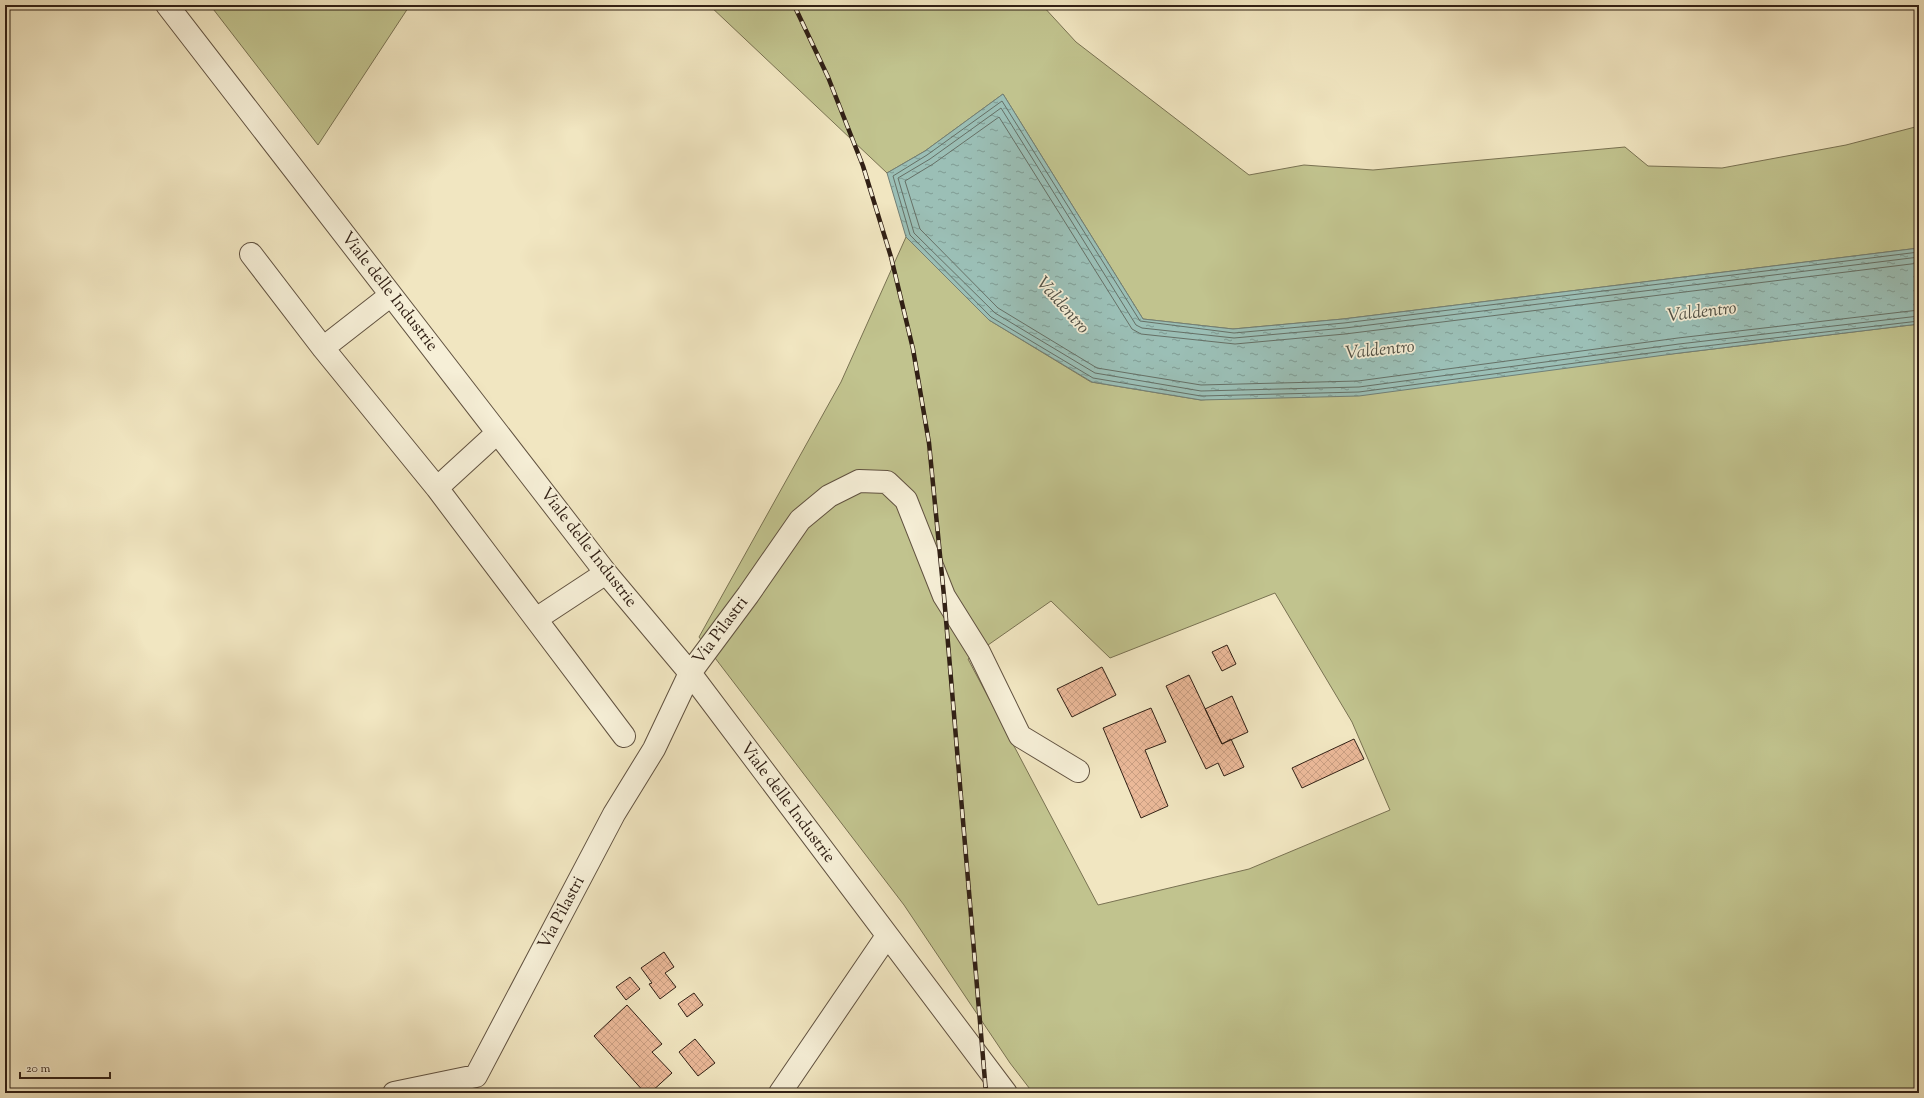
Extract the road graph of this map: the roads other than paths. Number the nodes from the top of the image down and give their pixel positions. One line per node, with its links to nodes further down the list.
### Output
1 (167, 5): 3 (street, Viale delle Industrie)
2 (251, 254): 4 (street)
3 (391, 295): 4 (street); 5 (street, Viale delle Industrie)
4 (323, 348): 6 (street)
5 (497, 433): 6 (street); 7 (street, Viale delle Industrie)
6 (437, 488): 8 (street)
7 (606, 573): 8 (street); 9 (street, Viale delle Industrie)
8 (536, 619): 10 (street)
9 (690, 673): 11 (street, Via Pilastri); 12 (street, Viale delle Industrie); 13 (street, Via Pilastri)
10 (624, 736)
11 (1078, 771)
12 (887, 936): 14 (street); 15 (street, Viale delle Industrie)
13 (394, 1093)
14 (780, 1093)
15 (1006, 1093)

